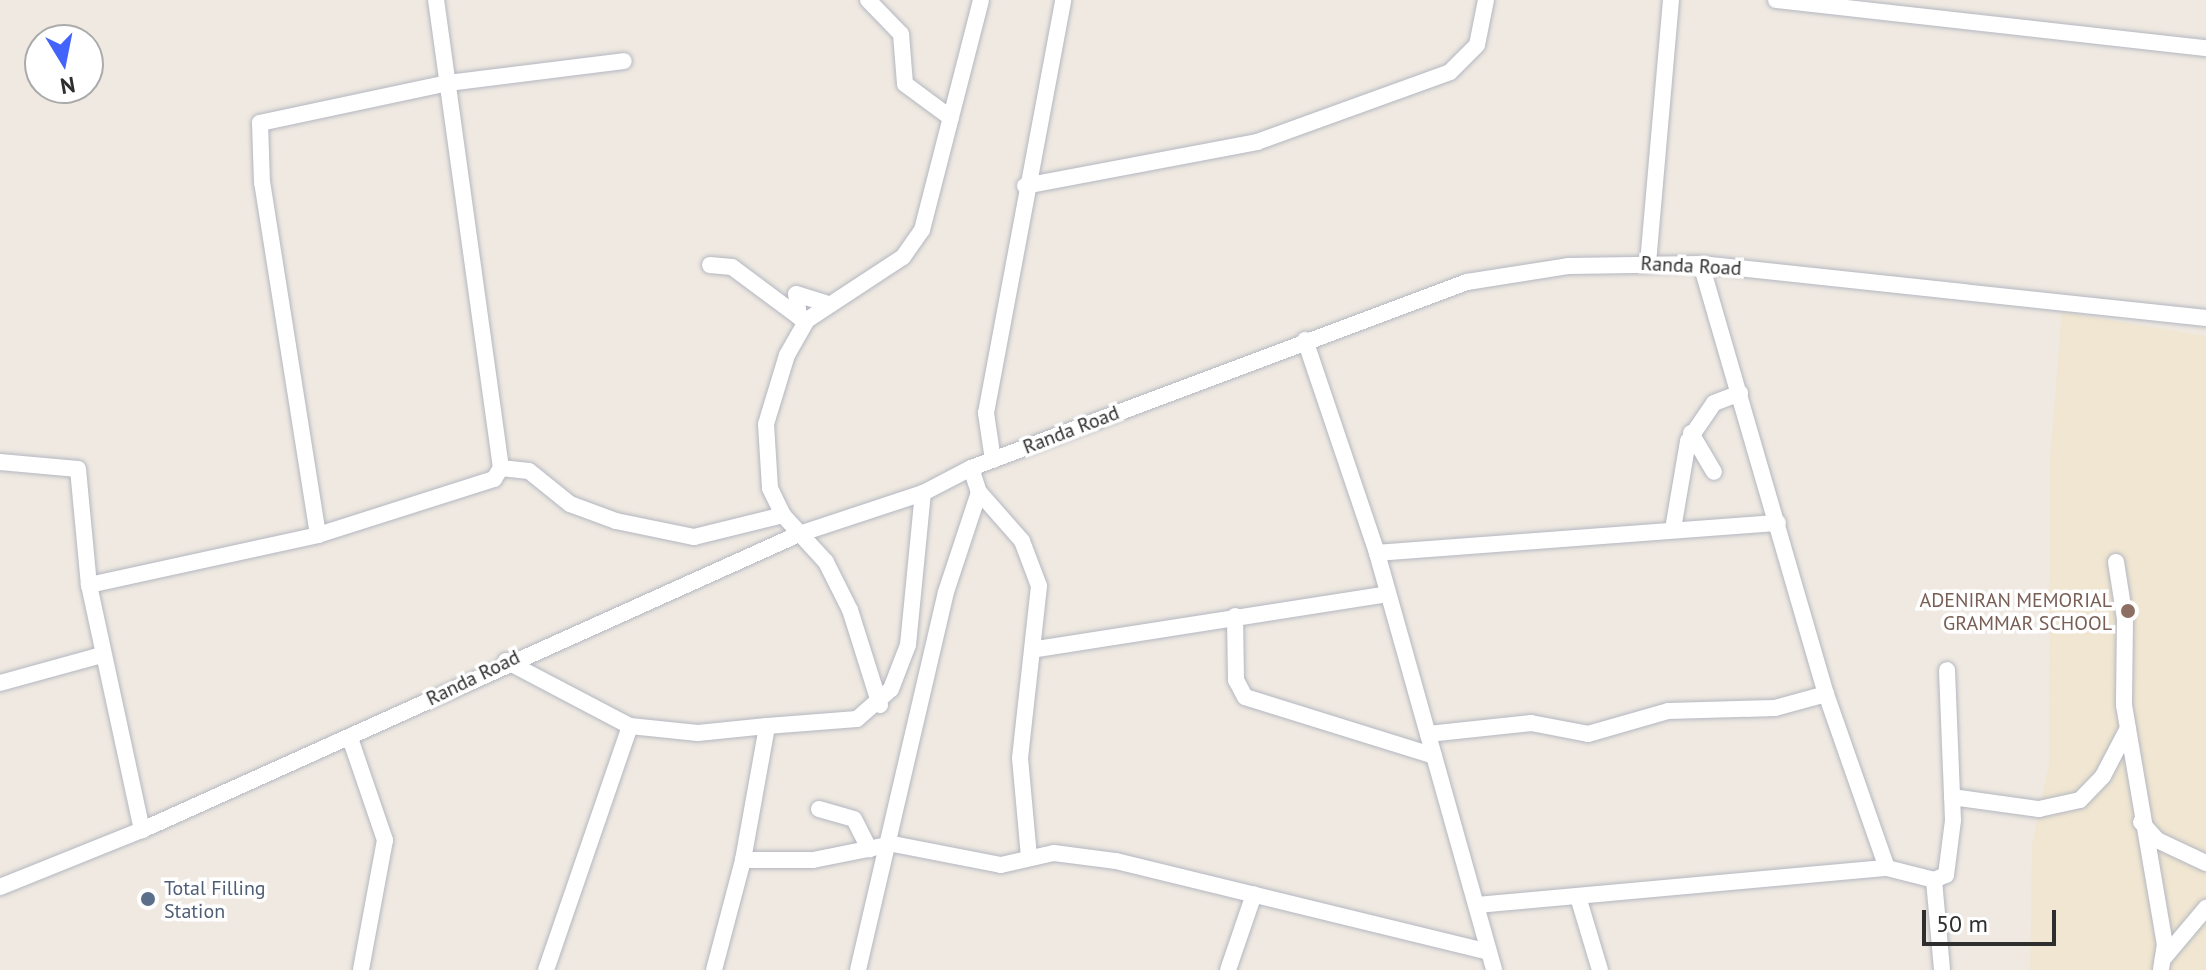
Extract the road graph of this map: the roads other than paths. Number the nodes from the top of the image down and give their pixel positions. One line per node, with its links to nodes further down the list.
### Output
1 (436, 0): 10 (street)
2 (868, 0): 11 (street)
3 (981, 0): 11 (street)
4 (1063, 0): 12 (street)
5 (1486, 0): 12 (street)
6 (1671, 0): 13 (street)
7 (1776, 0): 8 (street)
8 (2206, 48)
9 (624, 61): 10 (street)
10 (448, 83): 23 (street); 32 (street)
11 (951, 118): 16 (street)
12 (1025, 186): 21 (street)
13 (1648, 263): 14 (street, Randa Road); 18 (street, Randa Road)
14 (1701, 264): 17 (street, Randa Road); 19 (street)
15 (710, 265): 16 (street)
16 (826, 303): 28 (street)
17 (2206, 318)
18 (1305, 340): 21 (street, Randa Road); 33 (street)
19 (1740, 393): 20 (street); 29 (street)
20 (1691, 433): 25 (street); 30 (street)
21 (993, 460): 24 (street, Randa Road)
22 (0, 462): 35 (street)
23 (501, 468): 28 (street); 32 (street)
24 (971, 468): 26 (street); 27 (street, Randa Road)
25 (1714, 472)
26 (979, 492): 38 (street); 55 (street)
27 (923, 493): 31 (street, Randa Road); 44 (street)
28 (783, 515): 31 (street)
29 (1778, 523): 30 (street); 43 (street)
30 (1673, 529): 33 (street)
31 (799, 534): 40 (street, Randa Road); 44 (street)
32 (318, 535): 35 (street)
33 (1377, 553): 36 (street)
34 (2116, 562): 47 (street)
35 (89, 585): 39 (street)
36 (1388, 594): 37 (street); 48 (street)
37 (1235, 616): 38 (street); 50 (street)
38 (1037, 649): 57 (street)
39 (102, 655): 42 (street); 54 (street)
40 (506, 661): 45 (street); 49 (street, Randa Road)
41 (1947, 670): 51 (street)
42 (1, 680)
43 (1826, 694): 48 (street); 60 (street)
44 (880, 705): 46 (street)
45 (630, 726): 46 (street); 70 (street)
46 (767, 726): 58 (street)
47 (2128, 728): 51 (street); 53 (street)
48 (1428, 734): 50 (street)
49 (350, 738): 54 (street, Randa Road); 69 (street)
50 (1434, 756): 65 (street)
51 (1952, 797): 61 (street)
52 (819, 809): 56 (street)
53 (2140, 821): 59 (street); 68 (street)
54 (142, 830): 62 (street, Randa Road)
55 (893, 844): 56 (street); 57 (street); 72 (street)
56 (869, 849): 58 (street)
57 (1029, 856): 63 (street)
58 (743, 860): 71 (street)
59 (2206, 863)
60 (1887, 868): 61 (street); 64 (street)
61 (1934, 880): 76 (street)
62 (0, 887)
63 (1254, 894): 67 (street); 73 (street)
64 (1579, 900): 65 (street); 75 (street)
65 (1477, 905): 67 (street)
66 (2206, 908): 68 (street)
67 (1488, 952): 74 (street)
68 (2162, 965)
69 (361, 970)
70 (546, 970)
71 (714, 970)
72 (858, 970)
73 (1228, 970)
74 (1494, 970)
75 (1600, 970)
76 (1942, 970)

